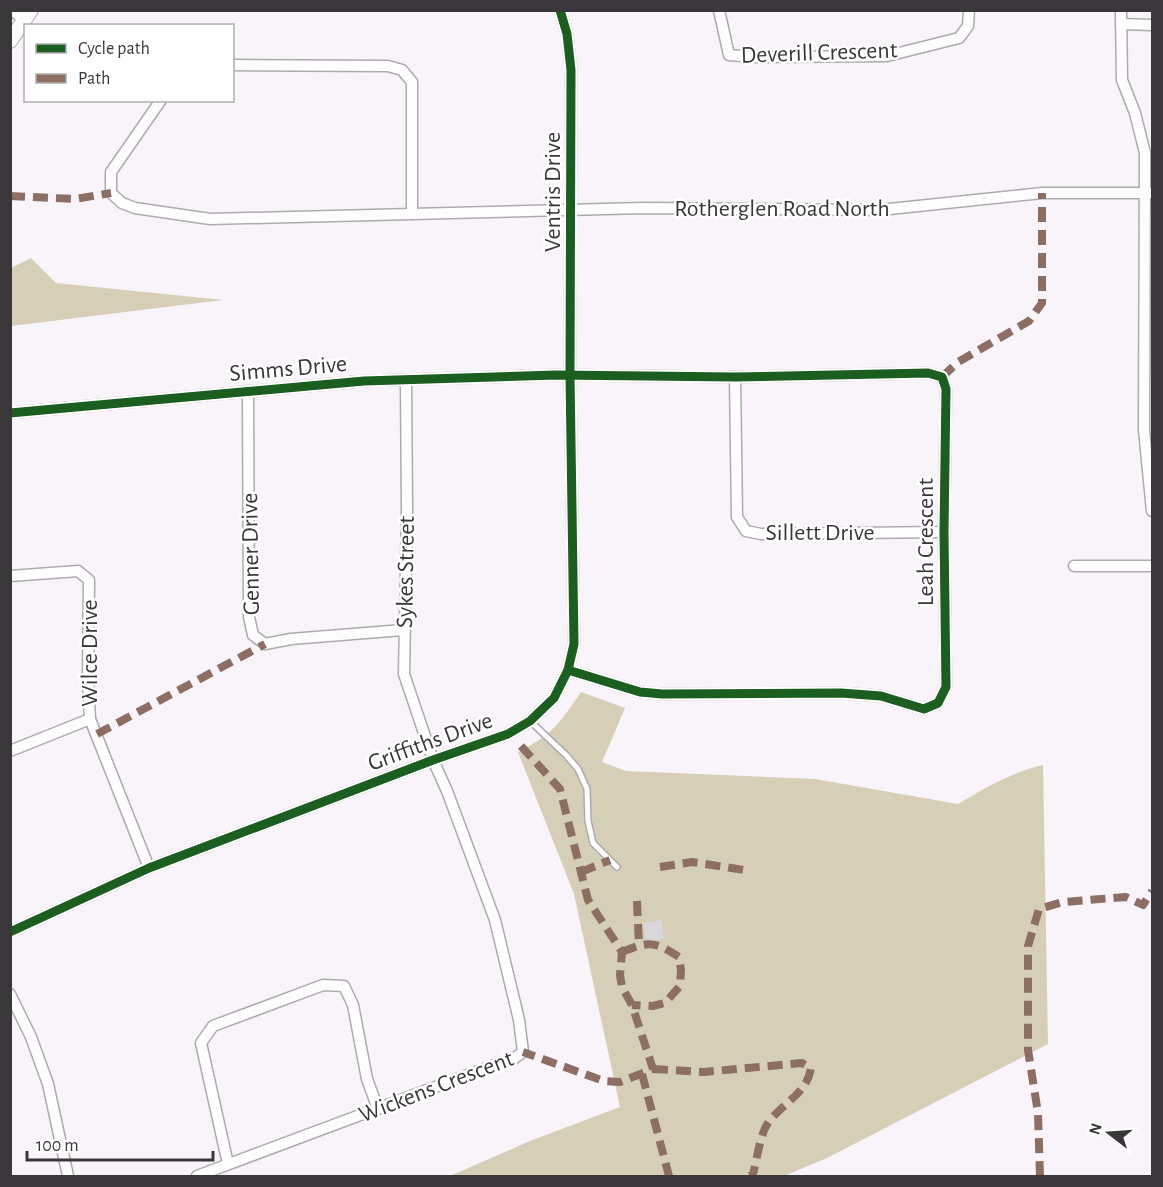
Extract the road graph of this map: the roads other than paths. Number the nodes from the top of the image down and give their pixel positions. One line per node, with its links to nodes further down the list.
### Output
1 (12, 10): 6 (street)
2 (560, 10): 13 (street, Ventris Drive)
3 (719, 10): 4 (street, Deverill Crescent)
4 (969, 10)
5 (1121, 10): 7 (street)
6 (27, 15): 9 (street)
7 (1121, 24): 8 (street); 12 (street)
8 (1152, 25)
9 (10, 41)
10 (234, 65): 14 (street)
11 (160, 102): 14 (street, Rotherglen Road North)
12 (1149, 193): 13 (street, Rotherglen Road North); 20 (street)
13 (572, 210): 14 (street, Rotherglen Road North); 15 (street, Ventris Drive)
14 (412, 214)
15 (570, 376): 16 (street, Leah Crescent); 17 (street, Simms Drive); 27 (street, Griffiths Drive)
16 (735, 377): 22 (street, Sillett Drive); 22 (street, Leah Crescent)
17 (406, 380): 18 (street, Simms Drive); 26 (street, Sykes Street)
18 (248, 391): 19 (street, Simms Drive); 26 (street, Genner Drive)
19 (10, 413)
20 (1150, 473): 21 (street)
21 (1152, 511)
22 (944, 532): 27 (street, Leah Crescent)
23 (1074, 566): 24 (street)
24 (1152, 566)
25 (10, 576): 28 (street, Wilce Drive)
26 (403, 630): 31 (street, Sykes Street)
27 (568, 670): 29 (street, Griffiths Drive)
28 (90, 719): 30 (street); 33 (street, Wilce Drive)
29 (530, 721): 31 (street, Griffiths Drive); 32 (lane)
30 (10, 751)
31 (433, 760): 33 (street, Griffiths Drive); 36 (street, Wickens Crescent)
32 (617, 867)
33 (149, 868): 34 (street, Griffiths Drive)
34 (10, 932)
35 (10, 994): 38 (street)
36 (378, 1109): 37 (street, Wickens Crescent); 37 (street)
37 (228, 1164): 39 (street, Wickens Crescent)
38 (68, 1176)
39 (197, 1176)

